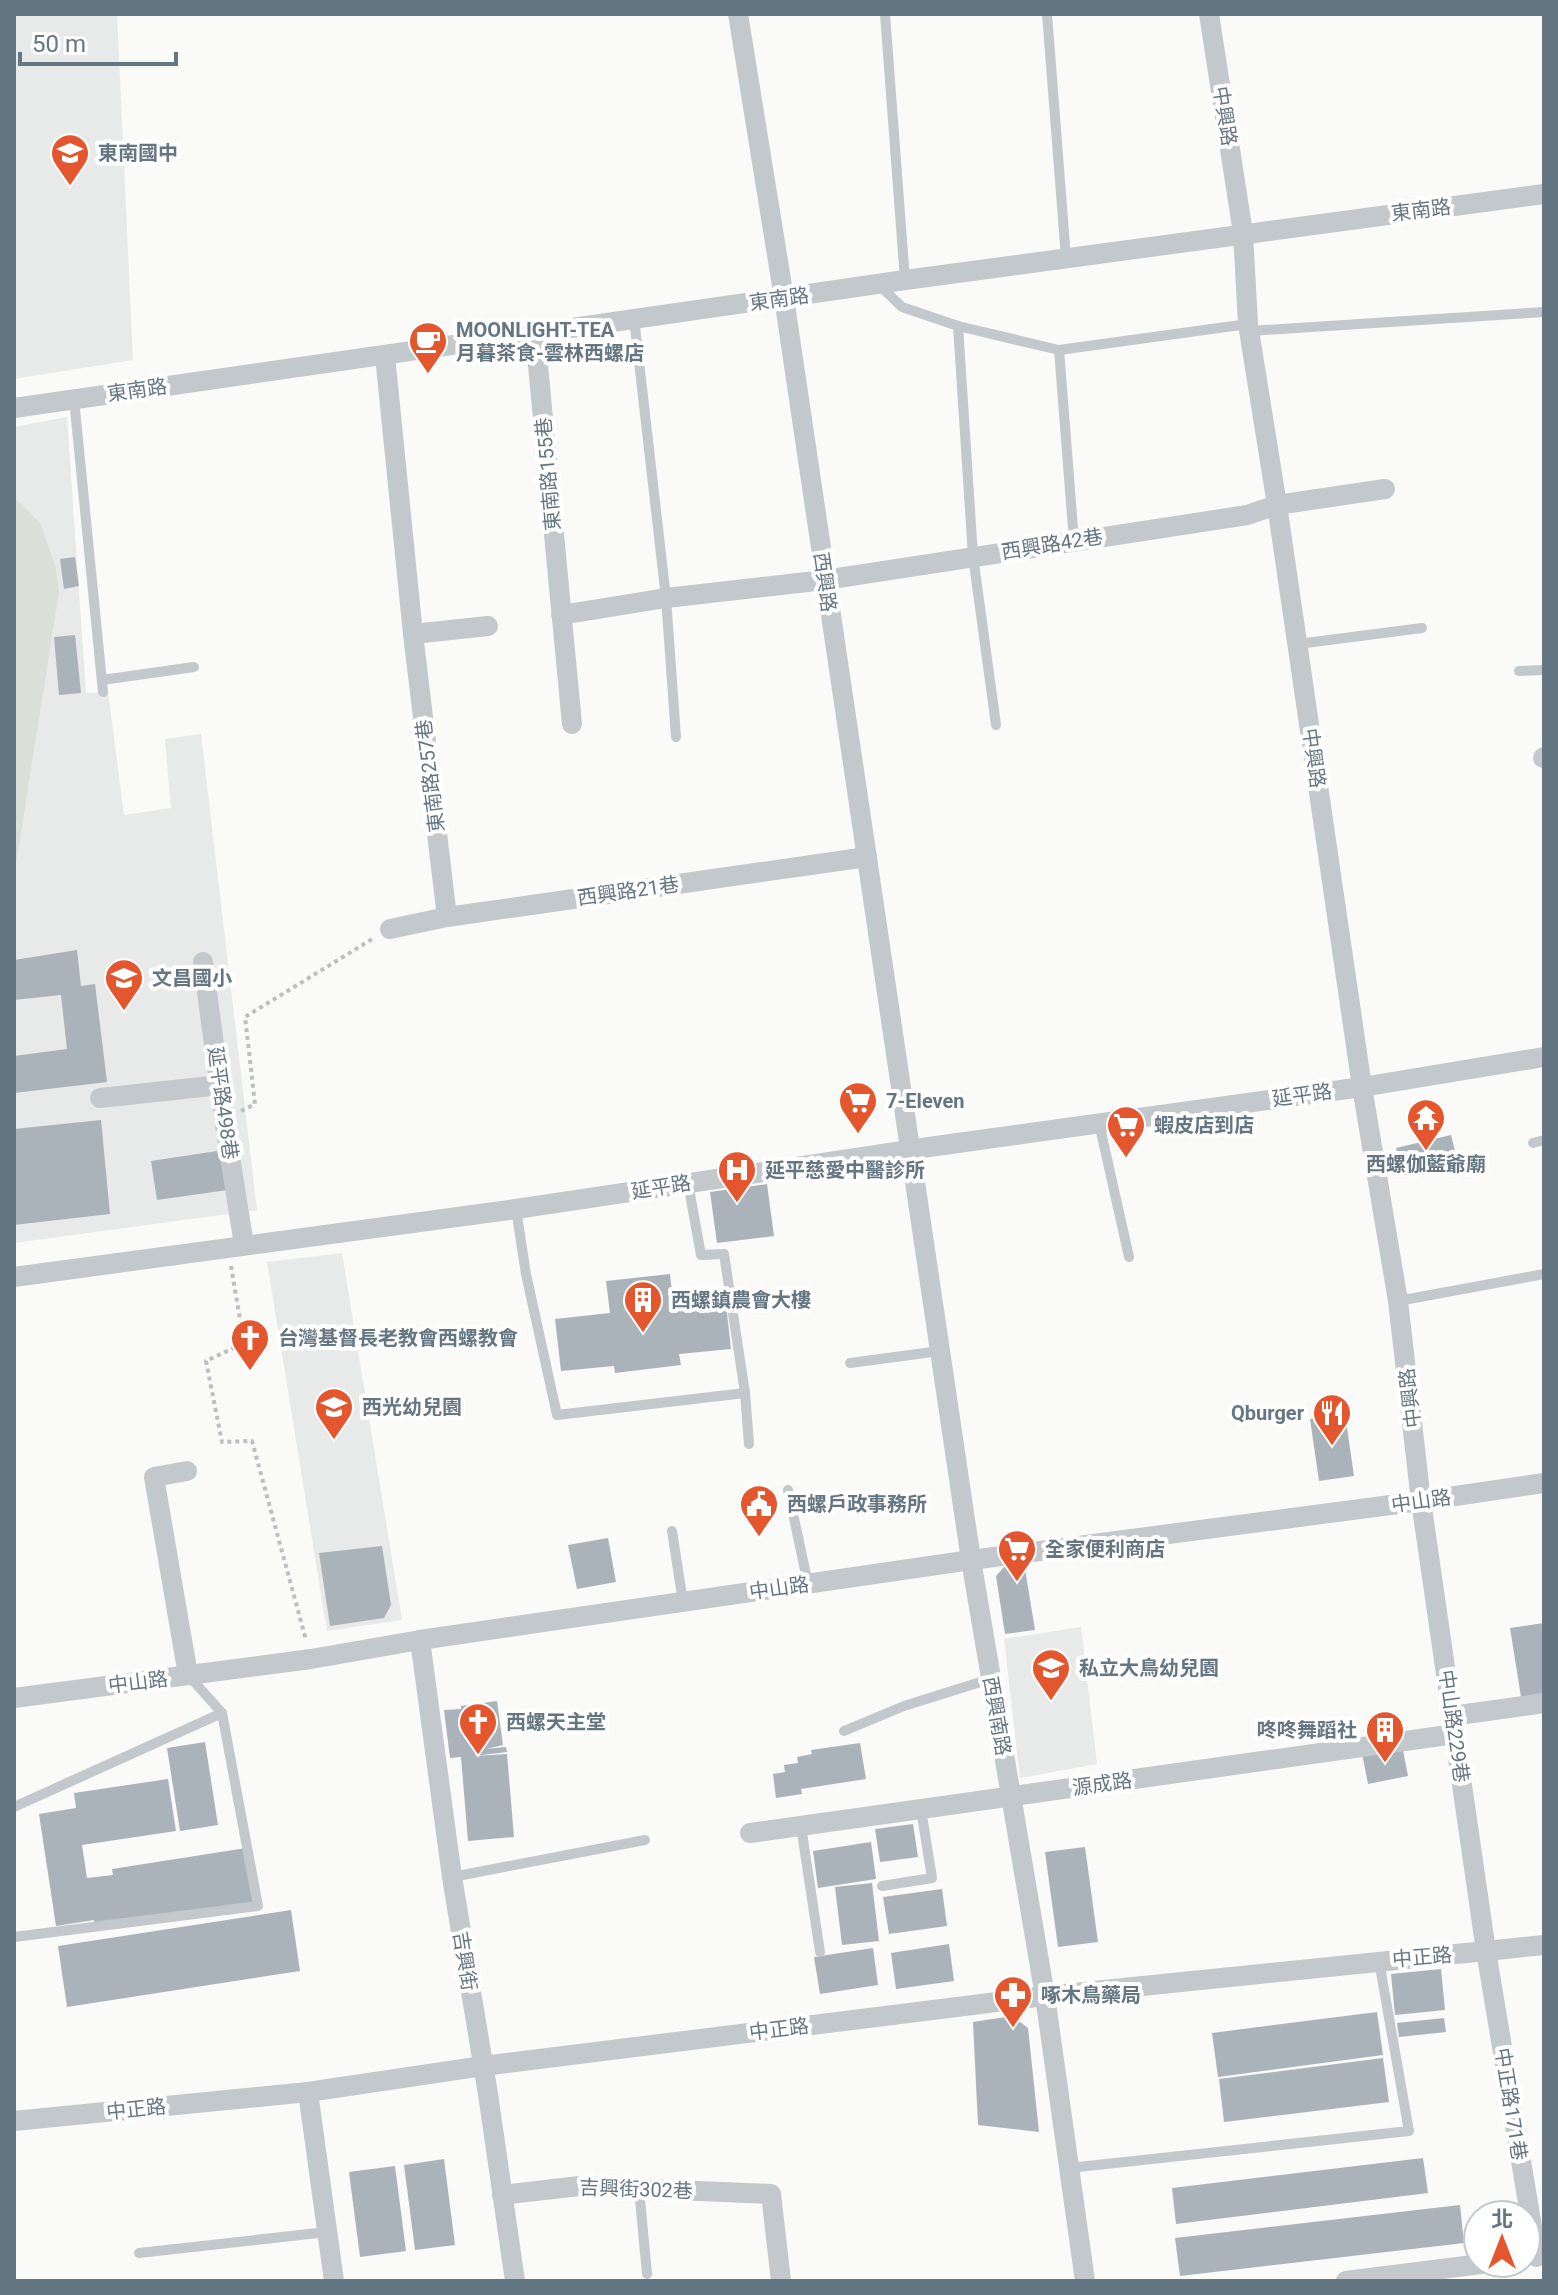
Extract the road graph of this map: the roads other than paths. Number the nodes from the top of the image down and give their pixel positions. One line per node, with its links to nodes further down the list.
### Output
1 (738, 14): 10 (street, 西興路)
2 (885, 14): 8 (lane)
3 (1047, 14): 7 (lane)
4 (1209, 14): 6 (street, 中興路)
5 (1544, 194): 6 (street, 東南路)
6 (1243, 233): 7 (street, 東南路); 14 (street, 中興路)
7 (1066, 258): 8 (street, 東南路)
8 (905, 280): 9 (street, 東南路)
9 (878, 284): 10 (street, 東南路); 13 (lane)
10 (784, 298): 12 (street, 東南路); 24 (street, 西興路)
11 (1544, 312): 14 (lane)
12 (634, 318): 15 (street, 東南路); 25 (lane)
13 (958, 326): 16 (lane); 23 (lane)
14 (1249, 328): 16 (lane); 21 (street, 中興路)
15 (535, 334): 17 (street, 東南路); 26 (street, 東南路155巷)
16 (1059, 350): 22 (lane)
17 (385, 356): 18 (street, 東南路); 29 (street, 東南路257巷)
18 (74, 399): 19 (street, 東南路); 34 (lane)
19 (14, 408)
20 (1385, 489): 21 (street, 西興路42巷)
21 (1277, 505): 22 (street, 西興路42巷); 30 (street, 中興路)
22 (1074, 541): 23 (street, 西興路42巷)
23 (973, 556): 24 (street, 西興路42巷); 37 (lane)
24 (825, 580): 25 (street, 西興路42巷); 39 (street, 西興路)
25 (666, 598): 26 (street, 西興路42巷); 38 (lane)
26 (561, 615): 36 (street, 東南路155巷)
27 (488, 626): 29 (street)
28 (1422, 628): 30 (lane)
29 (413, 634): 40 (street, 東南路257巷)
30 (1298, 644): 45 (street, 中興路)
31 (194, 667): 34 (lane)
32 (1544, 670): 33 (lane)
33 (1519, 671)
34 (102, 680): 35 (lane)
35 (103, 692)
36 (572, 724)
37 (996, 725)
38 (676, 737)
39 (867, 857): 40 (street, 西興路21巷); 48 (street, 西興路)
40 (447, 917): 41 (street, 西興路21巷)
41 (390, 929)
42 (203, 962): 44 (street, 延平路498巷)
43 (1544, 1057): 45 (street, 延平路)
44 (220, 1085): 46 (street); 51 (street, 延平路498巷)
45 (1362, 1087): 47 (street, 延平路); 55 (street, 中興路)
46 (100, 1098)
47 (1099, 1123): 48 (street, 延平路); 52 (lane)
48 (910, 1150): 49 (street, 延平路); 56 (street, 西興南路)
49 (688, 1183): 50 (street, 延平路); 58 (lane)
50 (516, 1209): 51 (street, 延平路); 58 (lane)
51 (236, 1246): 54 (street, 延平路)
52 (1129, 1257)
53 (1544, 1274): 55 (lane)
54 (14, 1277)
55 (1398, 1301): 63 (street, 中興路)
56 (940, 1351): 57 (lane); 65 (street, 西興南路)
57 (850, 1363)
58 (745, 1393): 59 (lane)
59 (749, 1444)
60 (187, 1471): 69 (street)
61 (1544, 1483): 63 (street, 中山路)
62 (788, 1490): 66 (lane)
63 (1421, 1501): 65 (street, 中山路); 74 (street, 中山路229巷)
64 (672, 1531): 67 (lane)
65 (971, 1560): 66 (street, 中山路); 70 (street, 西興南路)
66 (808, 1584): 67 (street, 中山路)
67 (683, 1602): 68 (street, 中山路)
68 (420, 1640): 69 (street, 中山路); 82 (street, 吉興街)
69 (188, 1675): 71 (street, 中山路); 73 (lane)
70 (990, 1679): 75 (lane); 76 (street, 西興南路)
71 (14, 1698)
72 (1544, 1703): 74 (street, 源成路)
73 (222, 1713): 77 (lane); 84 (lane)
74 (1453, 1725): 76 (street, 源成路); 86 (street, 中山路229巷)
75 (844, 1731)
76 (1011, 1797): 78 (street, 源成路); 89 (street, 西興南路)
77 (14, 1807)
78 (921, 1809): 79 (street, 源成路); 83 (lane)
79 (801, 1826): 80 (street, 源成路); 87 (lane)
80 (750, 1833)
81 (645, 1840): 82 (lane)
82 (452, 1877): 90 (street, 吉興街)
83 (882, 1886)
84 (14, 1937)
85 (1544, 1945): 86 (street, 中正路)
86 (1486, 1951): 88 (street, 中正路); 96 (street, 中正路171巷)
87 (820, 1952)
88 (1379, 1961): 89 (street, 中正路); 93 (lane)
89 (1045, 1996): 90 (street, 中正路); 93 (street, 西興南路)
90 (483, 2066): 91 (street, 中正路); 95 (street, 吉興街)
91 (308, 2092): 92 (street, 中正路); 97 (street)
92 (14, 2121)
93 (1069, 2168): 104 (street, 西興南路)
94 (639, 2189): 95 (street, 吉興街302巷); 100 (lane); 103 (street, 吉興街302巷)
95 (502, 2195): 102 (street, 吉興街)
96 (1527, 2199)
97 (327, 2232): 98 (lane); 101 (street)
98 (139, 2253)
99 (1462, 2266): 105 (street)
100 (647, 2274)
101 (334, 2281)
102 (515, 2281)
103 (781, 2281)
104 (1085, 2281)
105 (1346, 2281)

